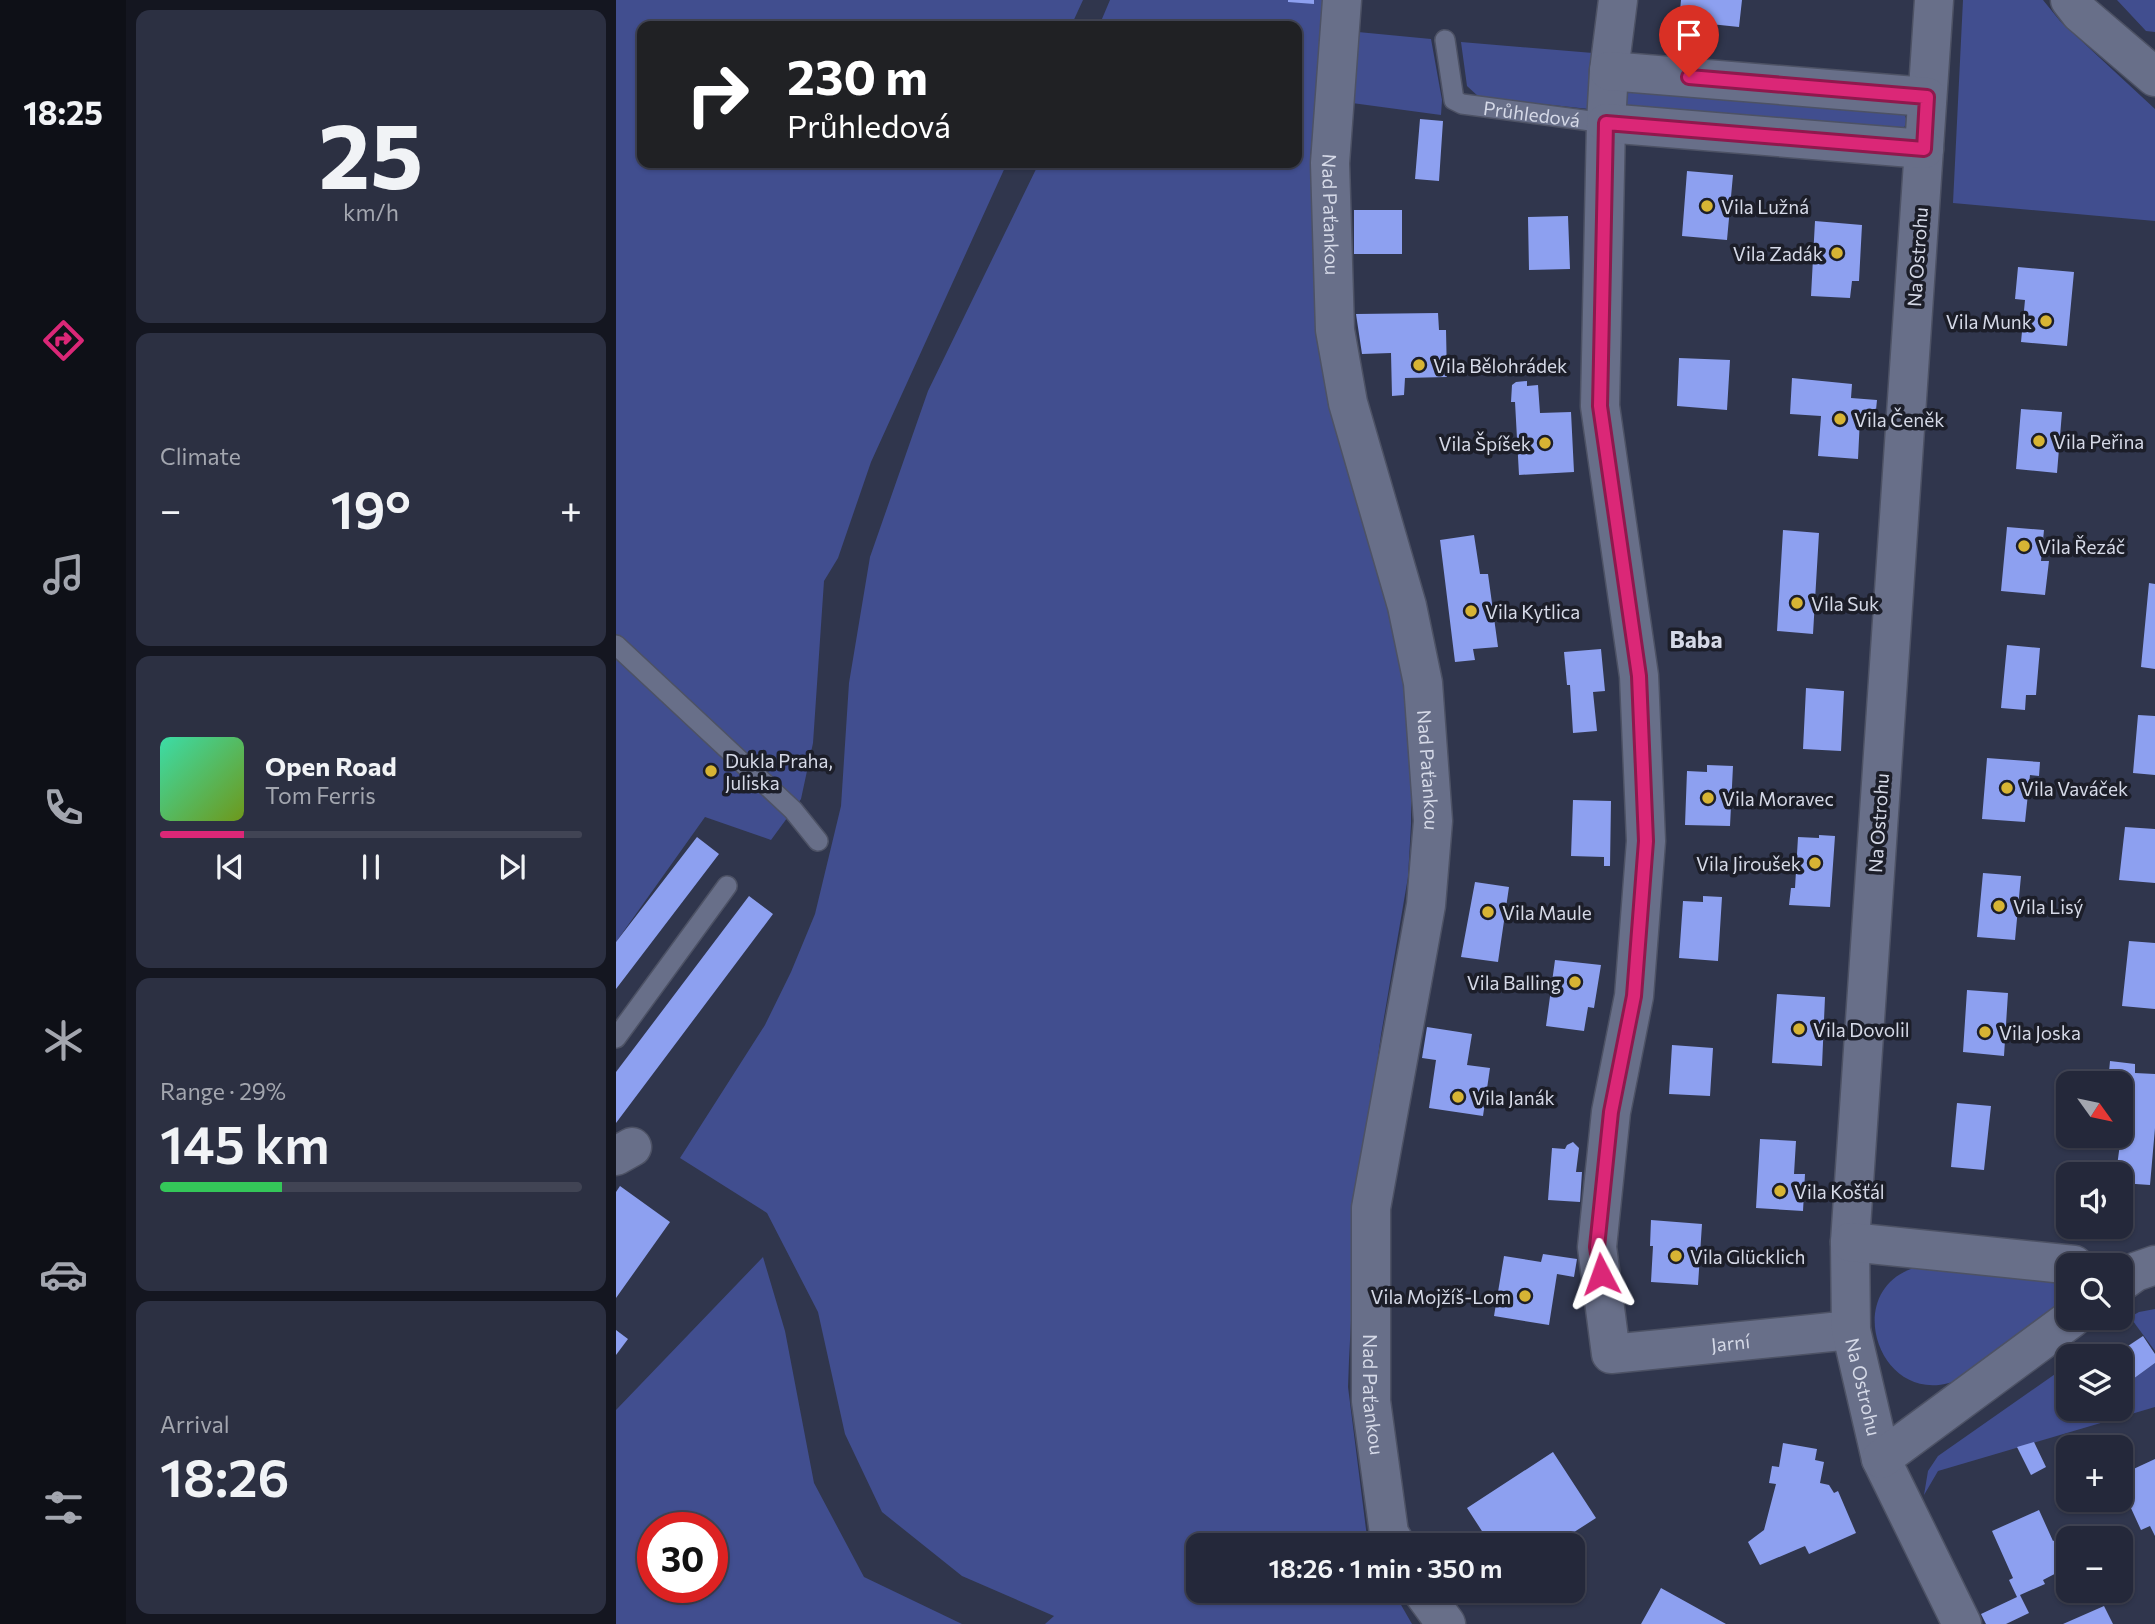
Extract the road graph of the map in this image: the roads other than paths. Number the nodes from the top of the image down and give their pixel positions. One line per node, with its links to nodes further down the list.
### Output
1 (1342, 0): 20 (street, Nad Paťankou)
2 (1618, 0): 6 (street)
3 (1934, 0): 8 (street, Na Ostrohu)
4 (2070, 0): 7 (street)
5 (1445, 40): 9 (lane, Průhledová)
6 (1609, 71): 8 (street); 9 (street)
7 (2155, 77)
8 (1927, 97): 10 (street, Na Ostrohu)
9 (1606, 123): 10 (street, Průhledová); 17 (street, Jarní)
10 (1924, 149): 15 (street, Na Ostrohu)
11 (616, 645): 12 (lane)
12 (818, 841)
13 (727, 886): 14 (lane)
14 (616, 1038)
15 (1850, 1242): 16 (street); 17 (street, Na Ostrohu)
16 (2056, 1263)
17 (1851, 1330): 19 (street, Na Ostrohu)
18 (2057, 1330): 19 (street)
19 (1881, 1459): 23 (street, Na Ostrohu)
20 (1389, 1533)
21 (1431, 1603): 22 (street)
22 (1446, 1624)
23 (1962, 1624)

